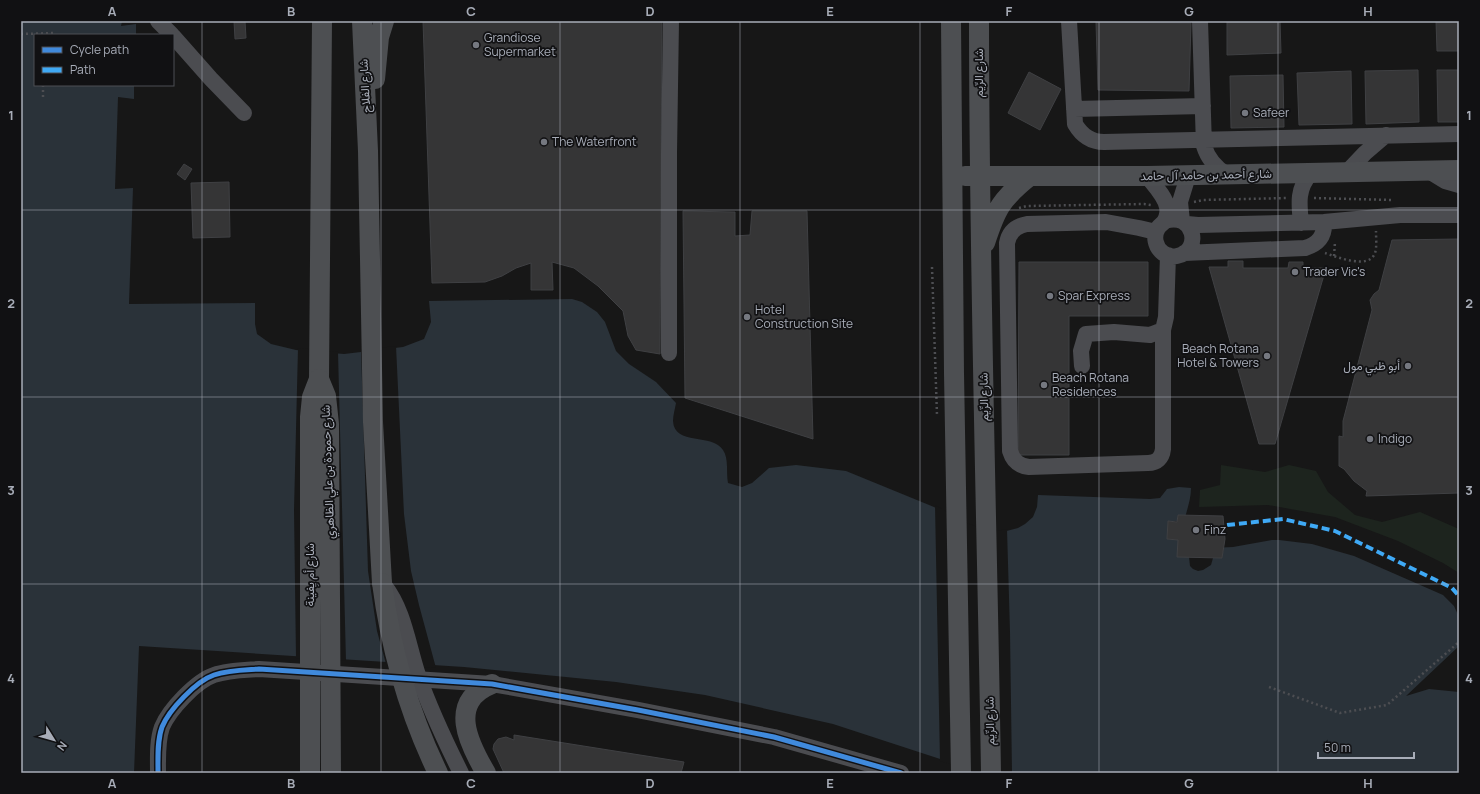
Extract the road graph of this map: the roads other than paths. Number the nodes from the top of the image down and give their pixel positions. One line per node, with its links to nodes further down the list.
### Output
1 (158, 21): 10 (street)
2 (322, 21): 41 (main road, شارع حمودة بن علي الظاهري)
3 (362, 21): 18 (main road, شارع الفلاح)
4 (384, 21): 18 (main road)
5 (671, 21): 39 (street)
6 (979, 21): 24 (main road, شارع الرِّيم)
7 (1069, 21): 13 (street)
8 (1200, 21): 12 (street)
9 (950, 23): 28 (main road)
10 (172, 34)
11 (174, 36): 14 (street)
12 (1203, 106): 13 (street); 17 (street)
13 (1074, 109): 17 (street)
14 (244, 113)
15 (1459, 134): 16 (street)
16 (1386, 135): 17 (street); 21 (street)
17 (1204, 140): 22 (street)
18 (368, 151): 42 (main road)
19 (1427, 170): 20 (main road, شارع أحمد بن حامد آل حامد); 21 (main road, شارع أحمد بن حامد آل حامد); 29 (street)
20 (1459, 170)
21 (1346, 173): 23 (main road, شارع أحمد بن حامد آل حامد)
22 (1226, 174): 23 (main road, شارع أحمد بن حامد آل حامد); 27 (main road, شارع أحمد بن حامد آل حامد)
23 (1310, 174): 33 (street)
24 (979, 176): 25 (main road, شارع أحمد بن حامد آل حامد); 28 (main road, شارع أحمد بن حامد آل حامد); 36 (main road, شارع الرِّيم)
25 (1030, 176): 26 (main road, شارع أحمد بن حامد آل حامد); 36 (main road)
26 (1147, 176): 27 (main road, شارع أحمد بن حامد آل حامد); 34 (street)
27 (1188, 176): 31 (street)
28 (952, 177): 53 (main road)
29 (1459, 185)
30 (1459, 215): 32 (street)
31 (1184, 222): 33 (street); 34 (street); 35 (street)
32 (1324, 222): 33 (street); 35 (street)
33 (1301, 223)
34 (1160, 227): 37 (street); 38 (street)
35 (1184, 253): 37 (street)
36 (980, 256): 54 (main road, شارع الرِّيم)
37 (1168, 256): 38 (street)
38 (1162, 330): 40 (street)
39 (669, 353)
40 (1082, 366)
41 (319, 379): 46 (main road, شارع أم يِفينة, bridge); 48 (main road, شارع حمودة بن علي الظاهري, bridge)
42 (382, 583): 49 (main road, bridge); 50 (street, bridge)
43 (316, 672): 44 (street); 45 (street); 47 (street)
44 (492, 684): 51 (main road); 52 (street)
45 (158, 773)
46 (310, 773)
47 (316, 773)
48 (331, 773)
49 (438, 773)
50 (461, 773)
51 (486, 773)
52 (901, 773)
53 (961, 773)
54 (991, 773)

